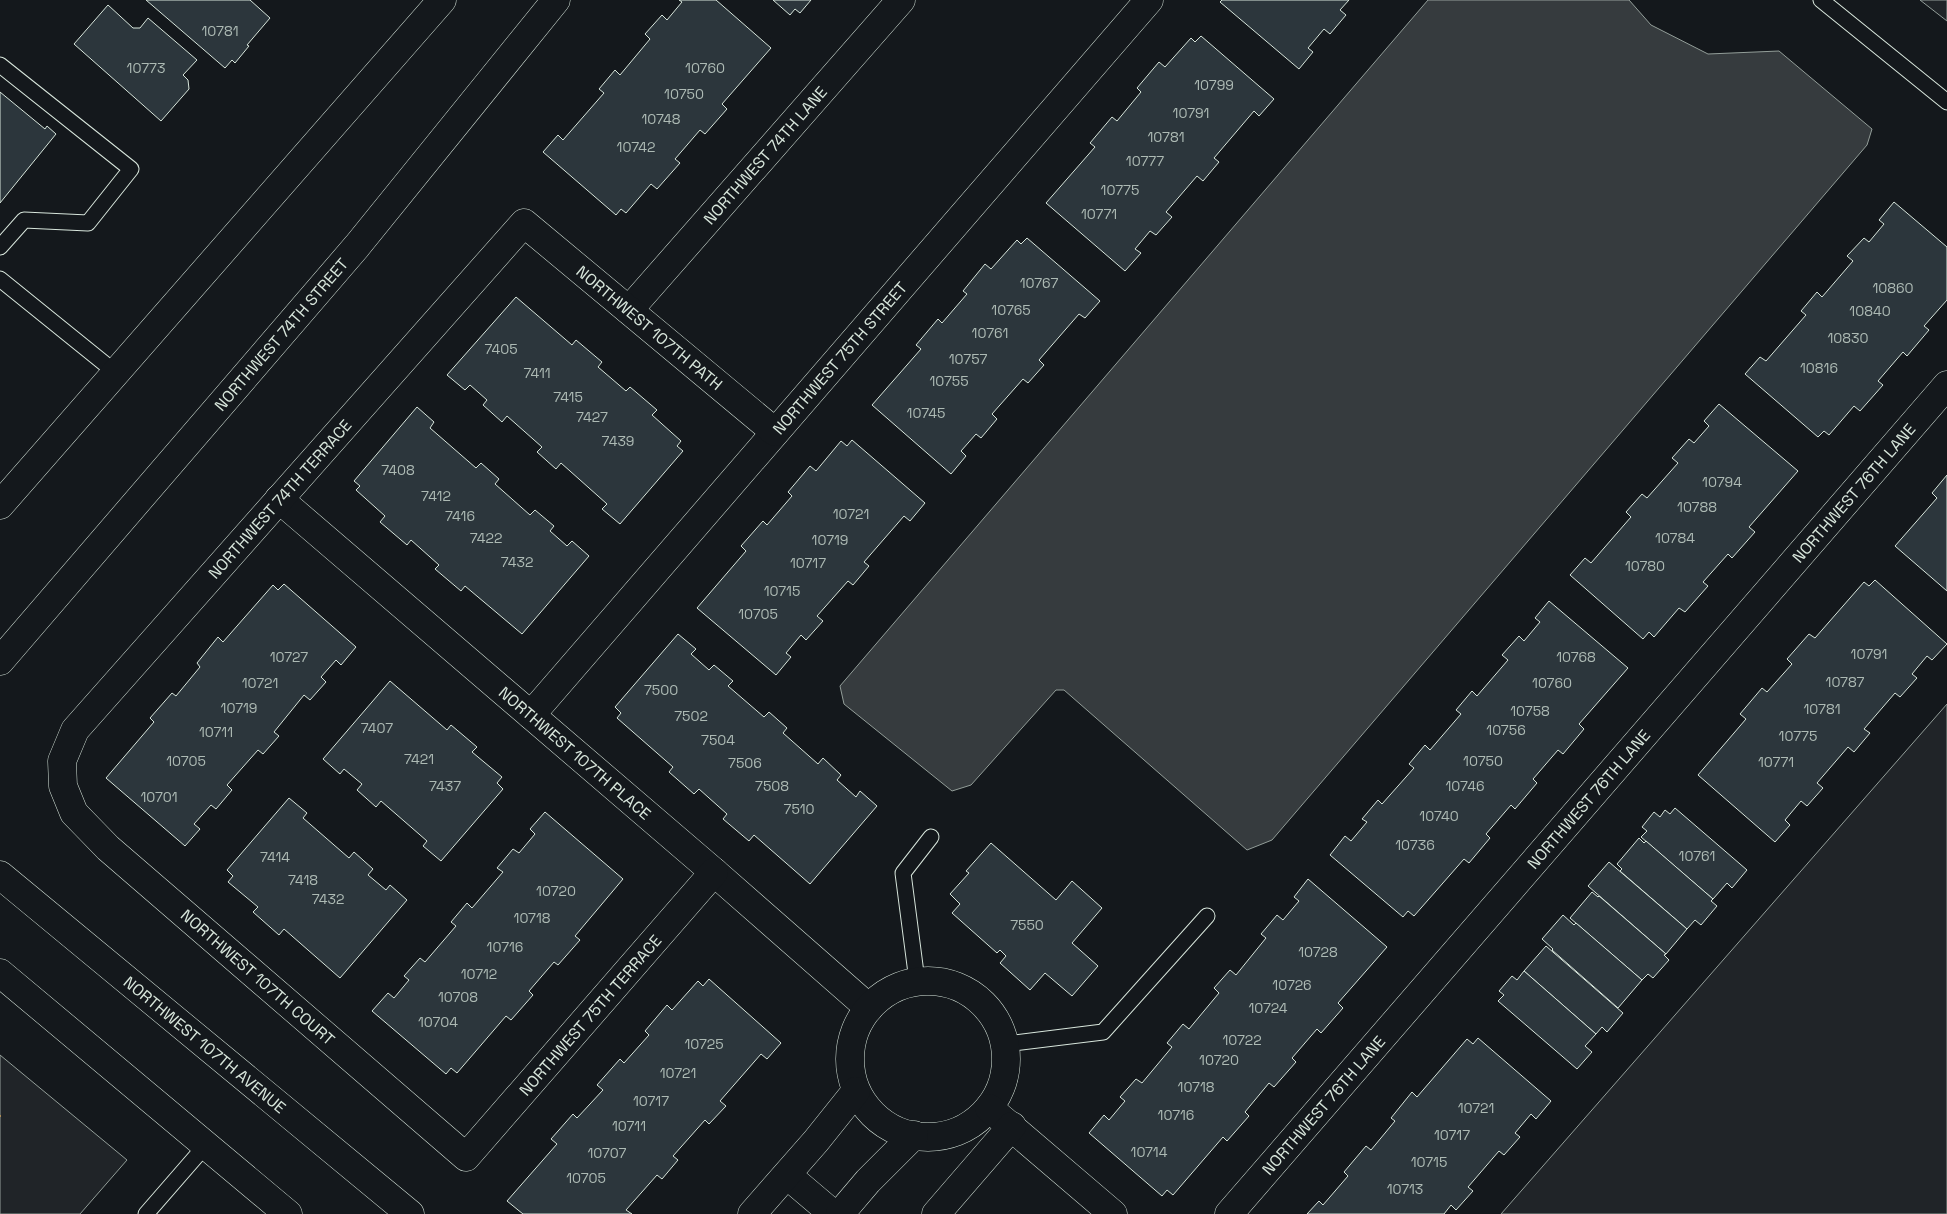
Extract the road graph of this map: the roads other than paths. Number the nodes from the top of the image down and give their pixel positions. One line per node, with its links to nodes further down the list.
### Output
1 (442, 0): 12 (street)
2 (556, 0): 17 (street, NORTHWEST 74TH STREET)
3 (900, 0): 11 (street, NORTHWEST 74TH LANE)
4 (1149, 0): 14 (street, NORTHWEST 75TH STREET)
5 (1821, 0): 7 (lane)
6 (0, 64): 9 (lane)
7 (1947, 102)
8 (524, 223): 11 (street, NORTHWEST 107TH PATH); 15 (street, NORTHWEST 74TH TERRACE)
9 (0, 247)
10 (0, 279): 12 (lane)
11 (629, 310): 14 (street, NORTHWEST 107TH PATH)
12 (115, 372): 16 (street)
13 (1947, 385): 43 (street, NORTHWEST 76TH LANE)
14 (775, 432): 18 (street, NORTHWEST 75TH STREET)
15 (279, 499): 18 (street, NORTHWEST 107TH PLACE); 19 (street, NORTHWEST 74TH TERRACE)
16 (0, 505)
17 (0, 662)
18 (531, 715): 21 (street, NORTHWEST 107TH PLACE)
19 (63, 786): 33 (street, NORTHWEST 107TH COURT)
20 (931, 838): 25 (lane)
21 (714, 872): 26 (street, NORTHWEST 107TH PLACE); 33 (street, NORTHWEST 75TH TERRACE)
22 (0, 875): 37 (street, NORTHWEST 107TH AVENUE)
23 (1207, 916): 27 (lane)
24 (0, 972): 32 (street)
25 (917, 981): 26 (street); 27 (street)
26 (869, 1008): 28 (street)
27 (1006, 1044): 29 (street)
28 (856, 1091): 31 (street); 34 (street)
29 (989, 1108): 30 (street); 31 (street)
30 (1012, 1126): 41 (street); 42 (street)
31 (914, 1136): 40 (street)
32 (206, 1145): 35 (lane); 36 (street)
33 (466, 1157)
34 (787, 1175): 38 (street); 39 (street)
35 (146, 1214)
36 (288, 1214)
37 (410, 1214)
38 (752, 1214)
39 (833, 1214)
40 (840, 1214)
41 (936, 1214)
42 (1113, 1214)
43 (1229, 1214)

